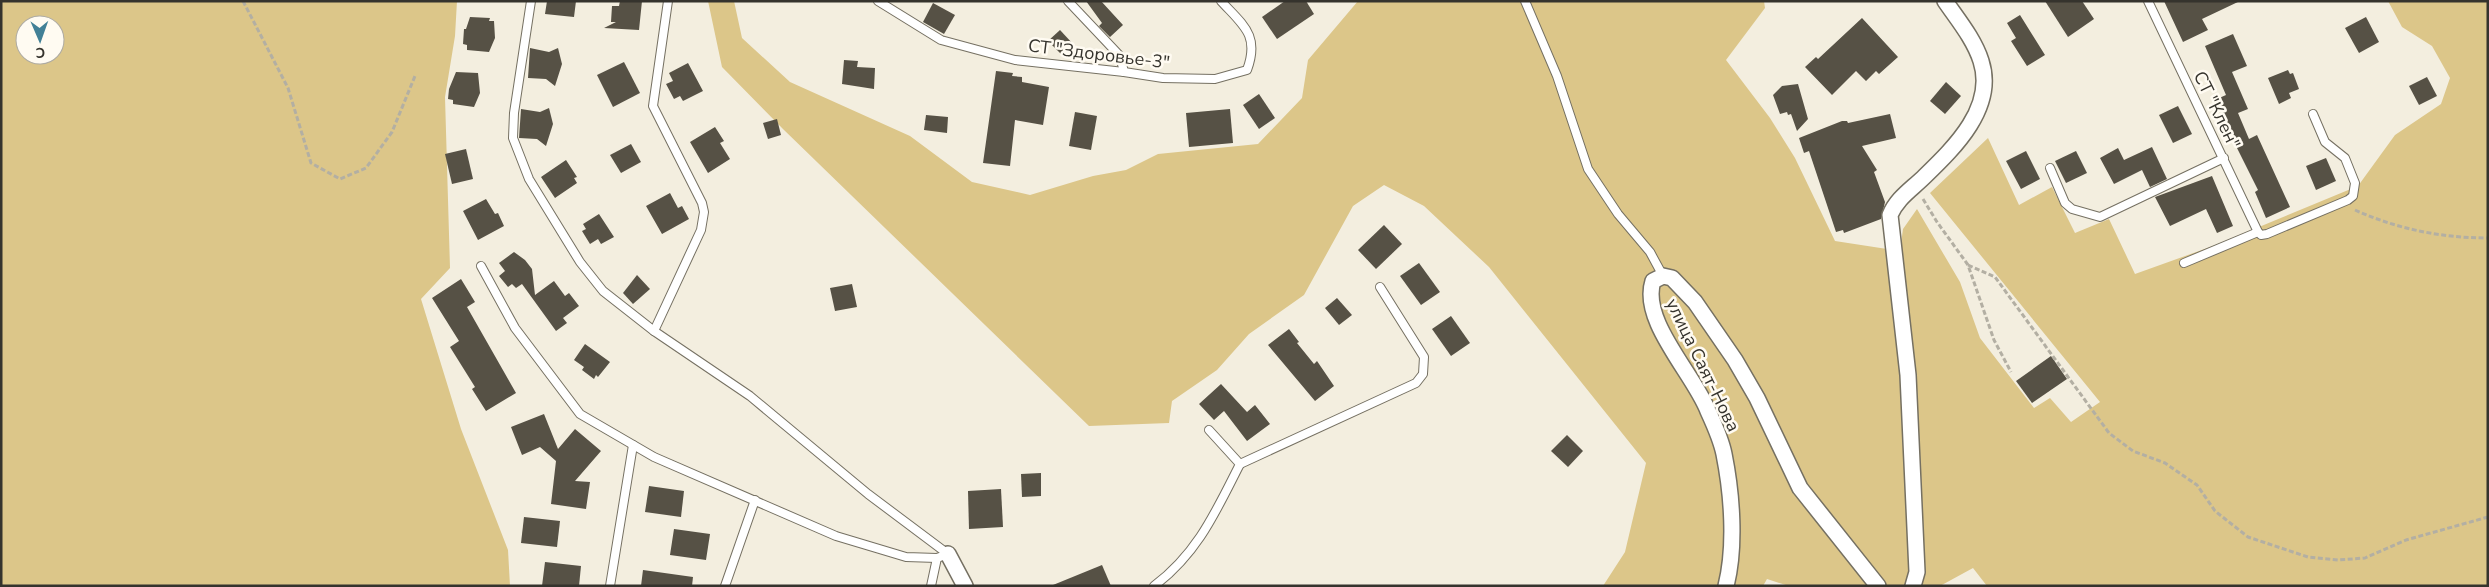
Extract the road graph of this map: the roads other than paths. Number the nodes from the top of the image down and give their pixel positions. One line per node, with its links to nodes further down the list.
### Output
1 (531, 1): 18 (lane)
2 (668, 1): 18 (lane)
3 (878, 1): 9 (lane, СТ "Здоровье-3")
4 (1068, 1): 9 (lane)
5 (1221, 1): 9 (lane, СТ "Здоровье-3")
6 (1525, 1): 16 (lane)
7 (1945, 1): 31 (street)
8 (2148, 1): 11 (lane, СТ "Клен")
9 (1124, 72)
10 (2313, 114): 13 (lane)
11 (2224, 158): 12 (lane); 13 (lane, СТ "Клен")
12 (2050, 168)
13 (2258, 232): 14 (lane)
14 (2184, 263)
15 (481, 266): 20 (lane)
16 (1663, 276): 29 (street, улица Саят-Нова); 30 (street, улица Саят-Нова)
17 (1380, 286): 21 (lane)
18 (654, 331): 23 (lane)
19 (1209, 430): 21 (lane)
20 (632, 445): 22 (lane); 24 (lane)
21 (1240, 464): 28 (lane)
22 (755, 500): 23 (lane); 25 (lane)
23 (942, 556): 26 (lane); 27 (street)
24 (610, 586)
25 (725, 586)
26 (931, 586)
27 (965, 586)
28 (1154, 586)
29 (1726, 586)
30 (1878, 586)
31 (1913, 586)

